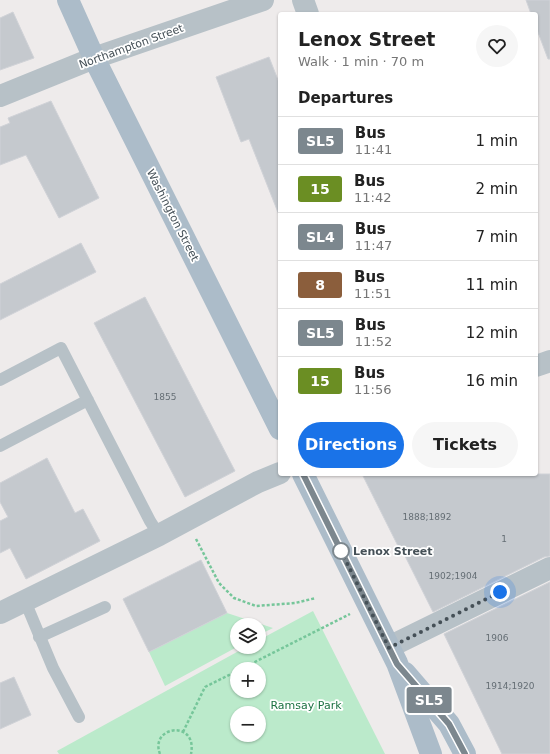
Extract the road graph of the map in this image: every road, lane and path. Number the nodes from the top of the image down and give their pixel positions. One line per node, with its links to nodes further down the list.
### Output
1 (68, 0): 5 (main road, Washington Street)
2 (261, 0): 5 (street, Northampton Street)
3 (303, 0): 4 (street)
4 (307, 12)
5 (94, 58): 6 (street, Northampton Street); 11 (main road, Washington Street)
6 (0, 96)
7 (550, 361): 8 (street)
8 (538, 365)
9 (0, 380): 10 (lane)
10 (88, 400): 12 (lane); 15 (lane)
11 (278, 425)
12 (0, 446)
13 (278, 474): 15 (street)
14 (304, 476): 20 (main road)
15 (159, 535): 19 (street)
16 (193, 535): 18 (path)
17 (550, 568): 24 (street)
18 (316, 598)
19 (25, 601): 22 (street); 23 (lane)
20 (368, 604): 24 (main road); 25 (path)
21 (105, 607): 23 (lane)
22 (0, 613)
23 (39, 637): 27 (lane)
24 (393, 656): 31 (main road); 32 (main road)
25 (255, 662)
26 (230, 674): 28 (path)
27 (79, 717)
28 (183, 732): 29 (path); 30 (path)
29 (160, 754)
30 (191, 754)
31 (431, 754)
32 (465, 754)

